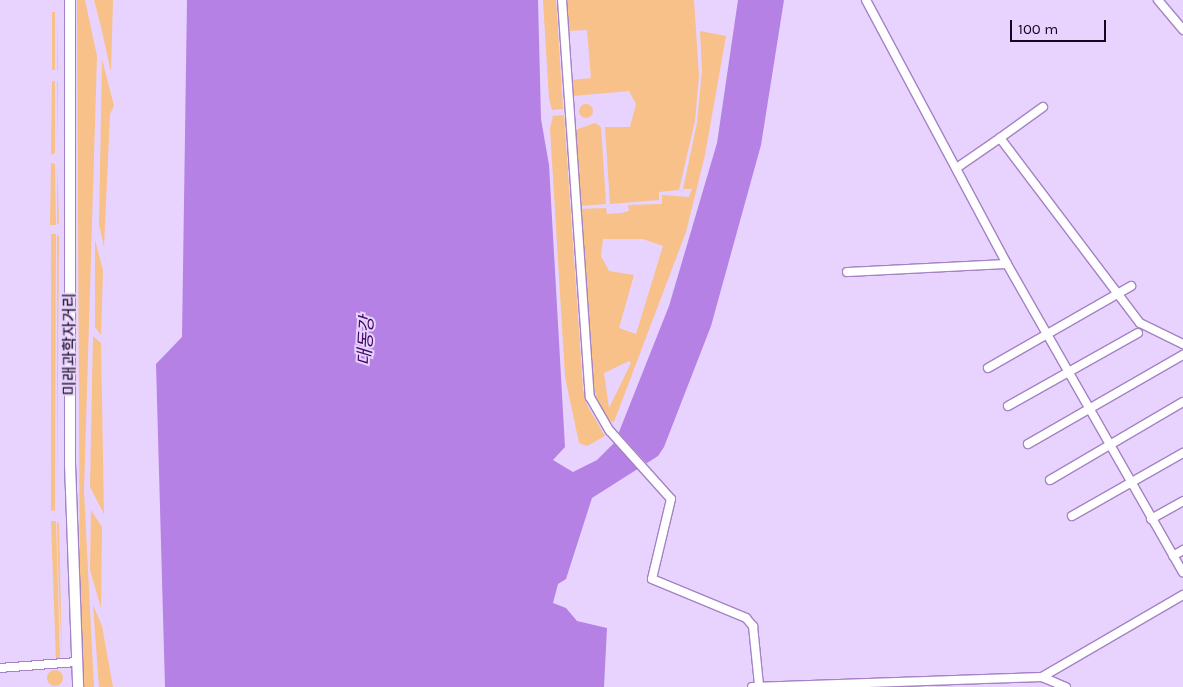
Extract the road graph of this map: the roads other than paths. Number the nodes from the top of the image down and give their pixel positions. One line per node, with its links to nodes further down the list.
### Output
1 (70, 0): 34 (main road, 미래과학자거리)
2 (562, 0): 37 (street)
3 (866, 0): 8 (street)
4 (1158, 0): 5 (street)
5 (1183, 30)
6 (1043, 107): 7 (street)
7 (1000, 138): 8 (street); 12 (street)
8 (958, 167): 9 (street)
9 (1007, 264): 10 (street); 14 (street)
10 (846, 272)
11 (1131, 286): 12 (street)
12 (1117, 297): 14 (street); 15 (street)
13 (1138, 333): 18 (street)
14 (1048, 335): 17 (street); 18 (street)
15 (1183, 344)
16 (1183, 355): 21 (street)
17 (988, 368)
18 (1069, 372): 20 (street); 21 (street)
19 (1183, 402): 23 (street)
20 (1008, 406)
21 (1090, 409): 22 (street); 23 (street)
22 (1028, 444)
23 (1111, 445): 25 (street); 26 (street)
24 (1183, 453): 26 (street)
25 (1050, 480)
26 (1132, 482): 28 (street); 29 (street)
27 (1183, 500): 29 (street)
28 (1072, 516)
29 (1151, 519): 31 (street)
30 (1183, 550): 31 (street)
31 (1173, 556): 32 (street)
32 (1183, 572)
33 (1183, 595): 36 (street)
34 (77, 662): 35 (street); 38 (main road, 미래과학자거리)
35 (0, 668)
36 (1042, 677): 37 (street); 39 (street)
37 (755, 686)
38 (78, 687)
39 (1066, 687)

